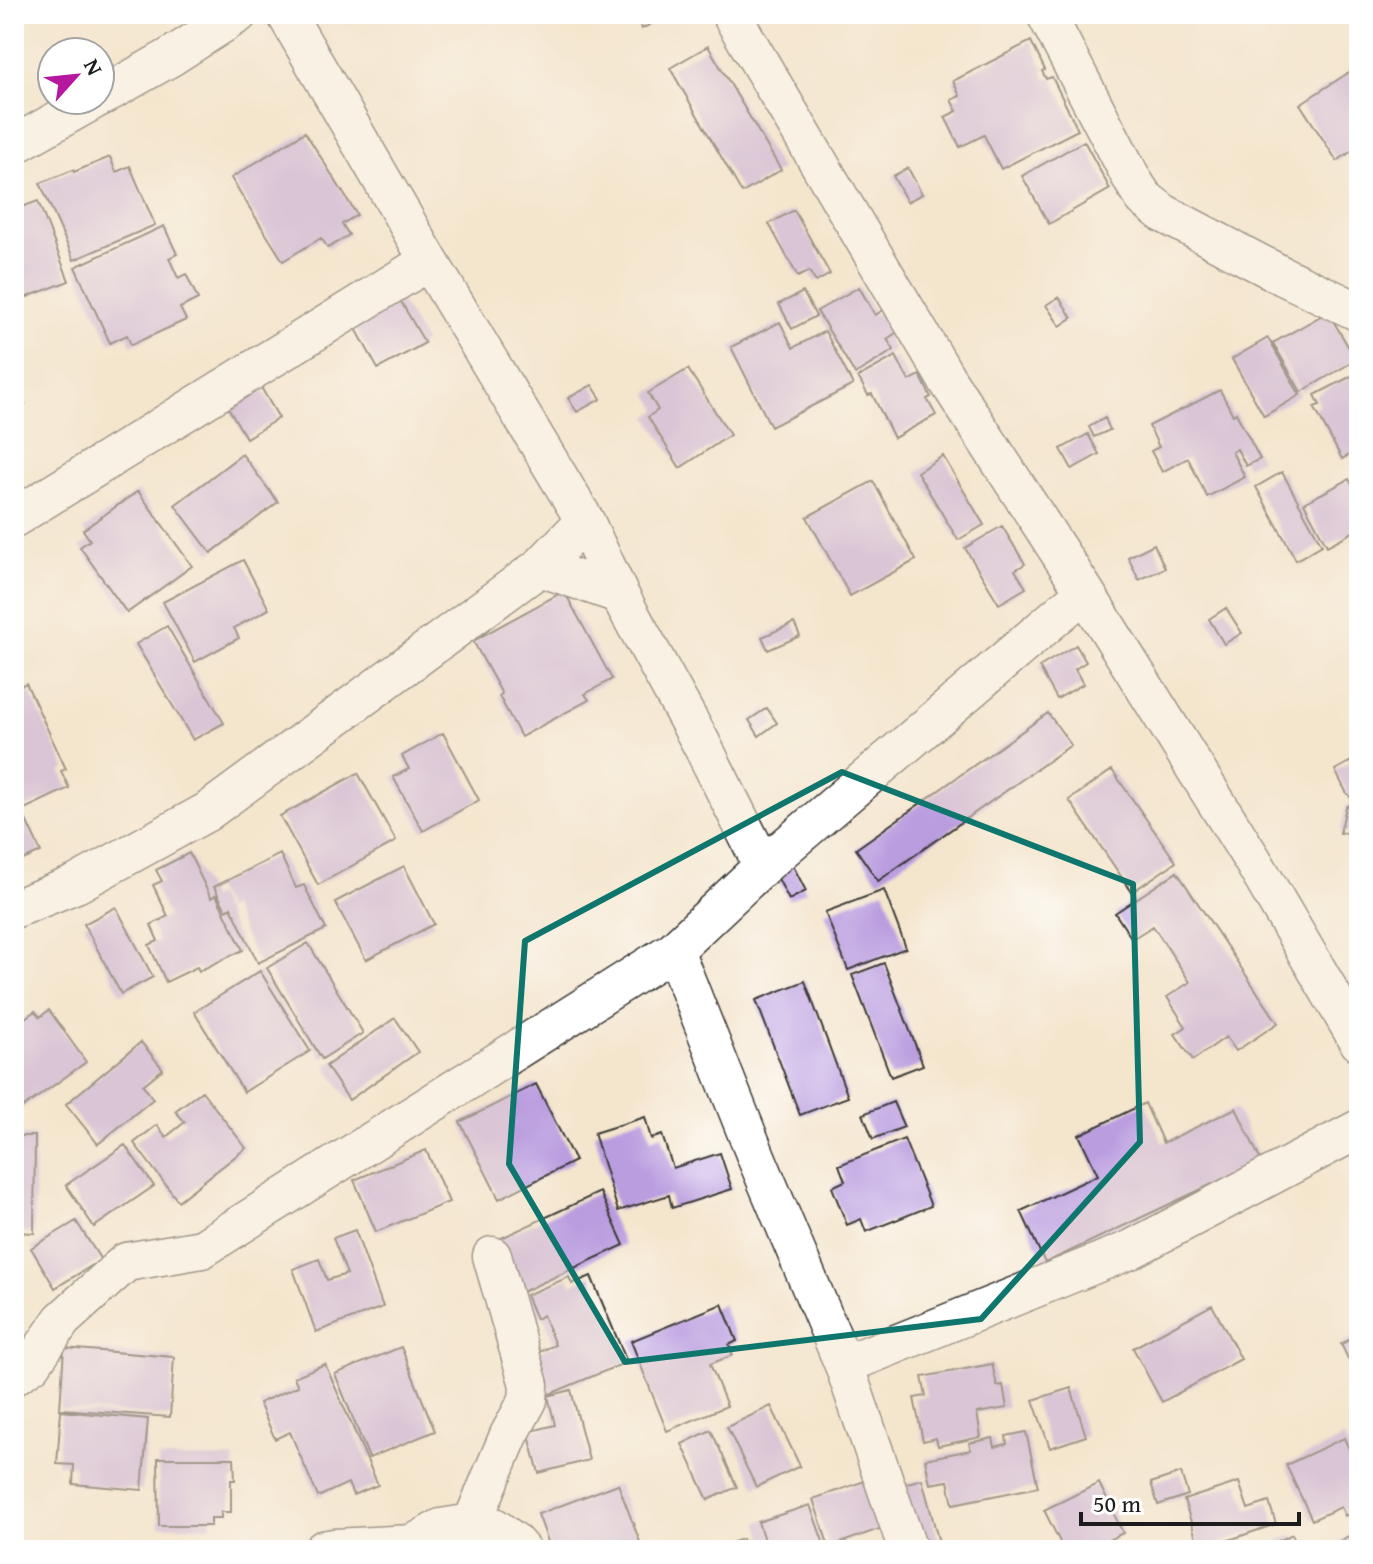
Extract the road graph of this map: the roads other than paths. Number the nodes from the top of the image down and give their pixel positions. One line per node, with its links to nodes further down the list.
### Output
1 (238, 14): 5 (street)
2 (286, 14): 8 (street)
3 (731, 14): 13 (street)
4 (1046, 14): 9 (street)
5 (116, 88)
6 (66, 116): 7 (street)
7 (14, 145)
8 (429, 261): 10 (street); 11 (street)
9 (1359, 312)
10 (14, 518)
11 (585, 521): 12 (street); 14 (street)
12 (540, 567): 14 (street); 16 (street)
13 (1085, 592): 15 (street); 18 (street)
14 (619, 594): 15 (street)
15 (763, 866): 17 (street)
16 (14, 909)
17 (674, 950): 21 (street); 22 (street)
18 (1359, 1042)
19 (1359, 1129): 21 (street)
20 (492, 1256): 23 (street)
21 (844, 1365): 26 (street)
22 (14, 1376)
23 (472, 1523): 24 (street); 25 (street)
24 (323, 1550)
25 (521, 1550)
26 (908, 1550)

